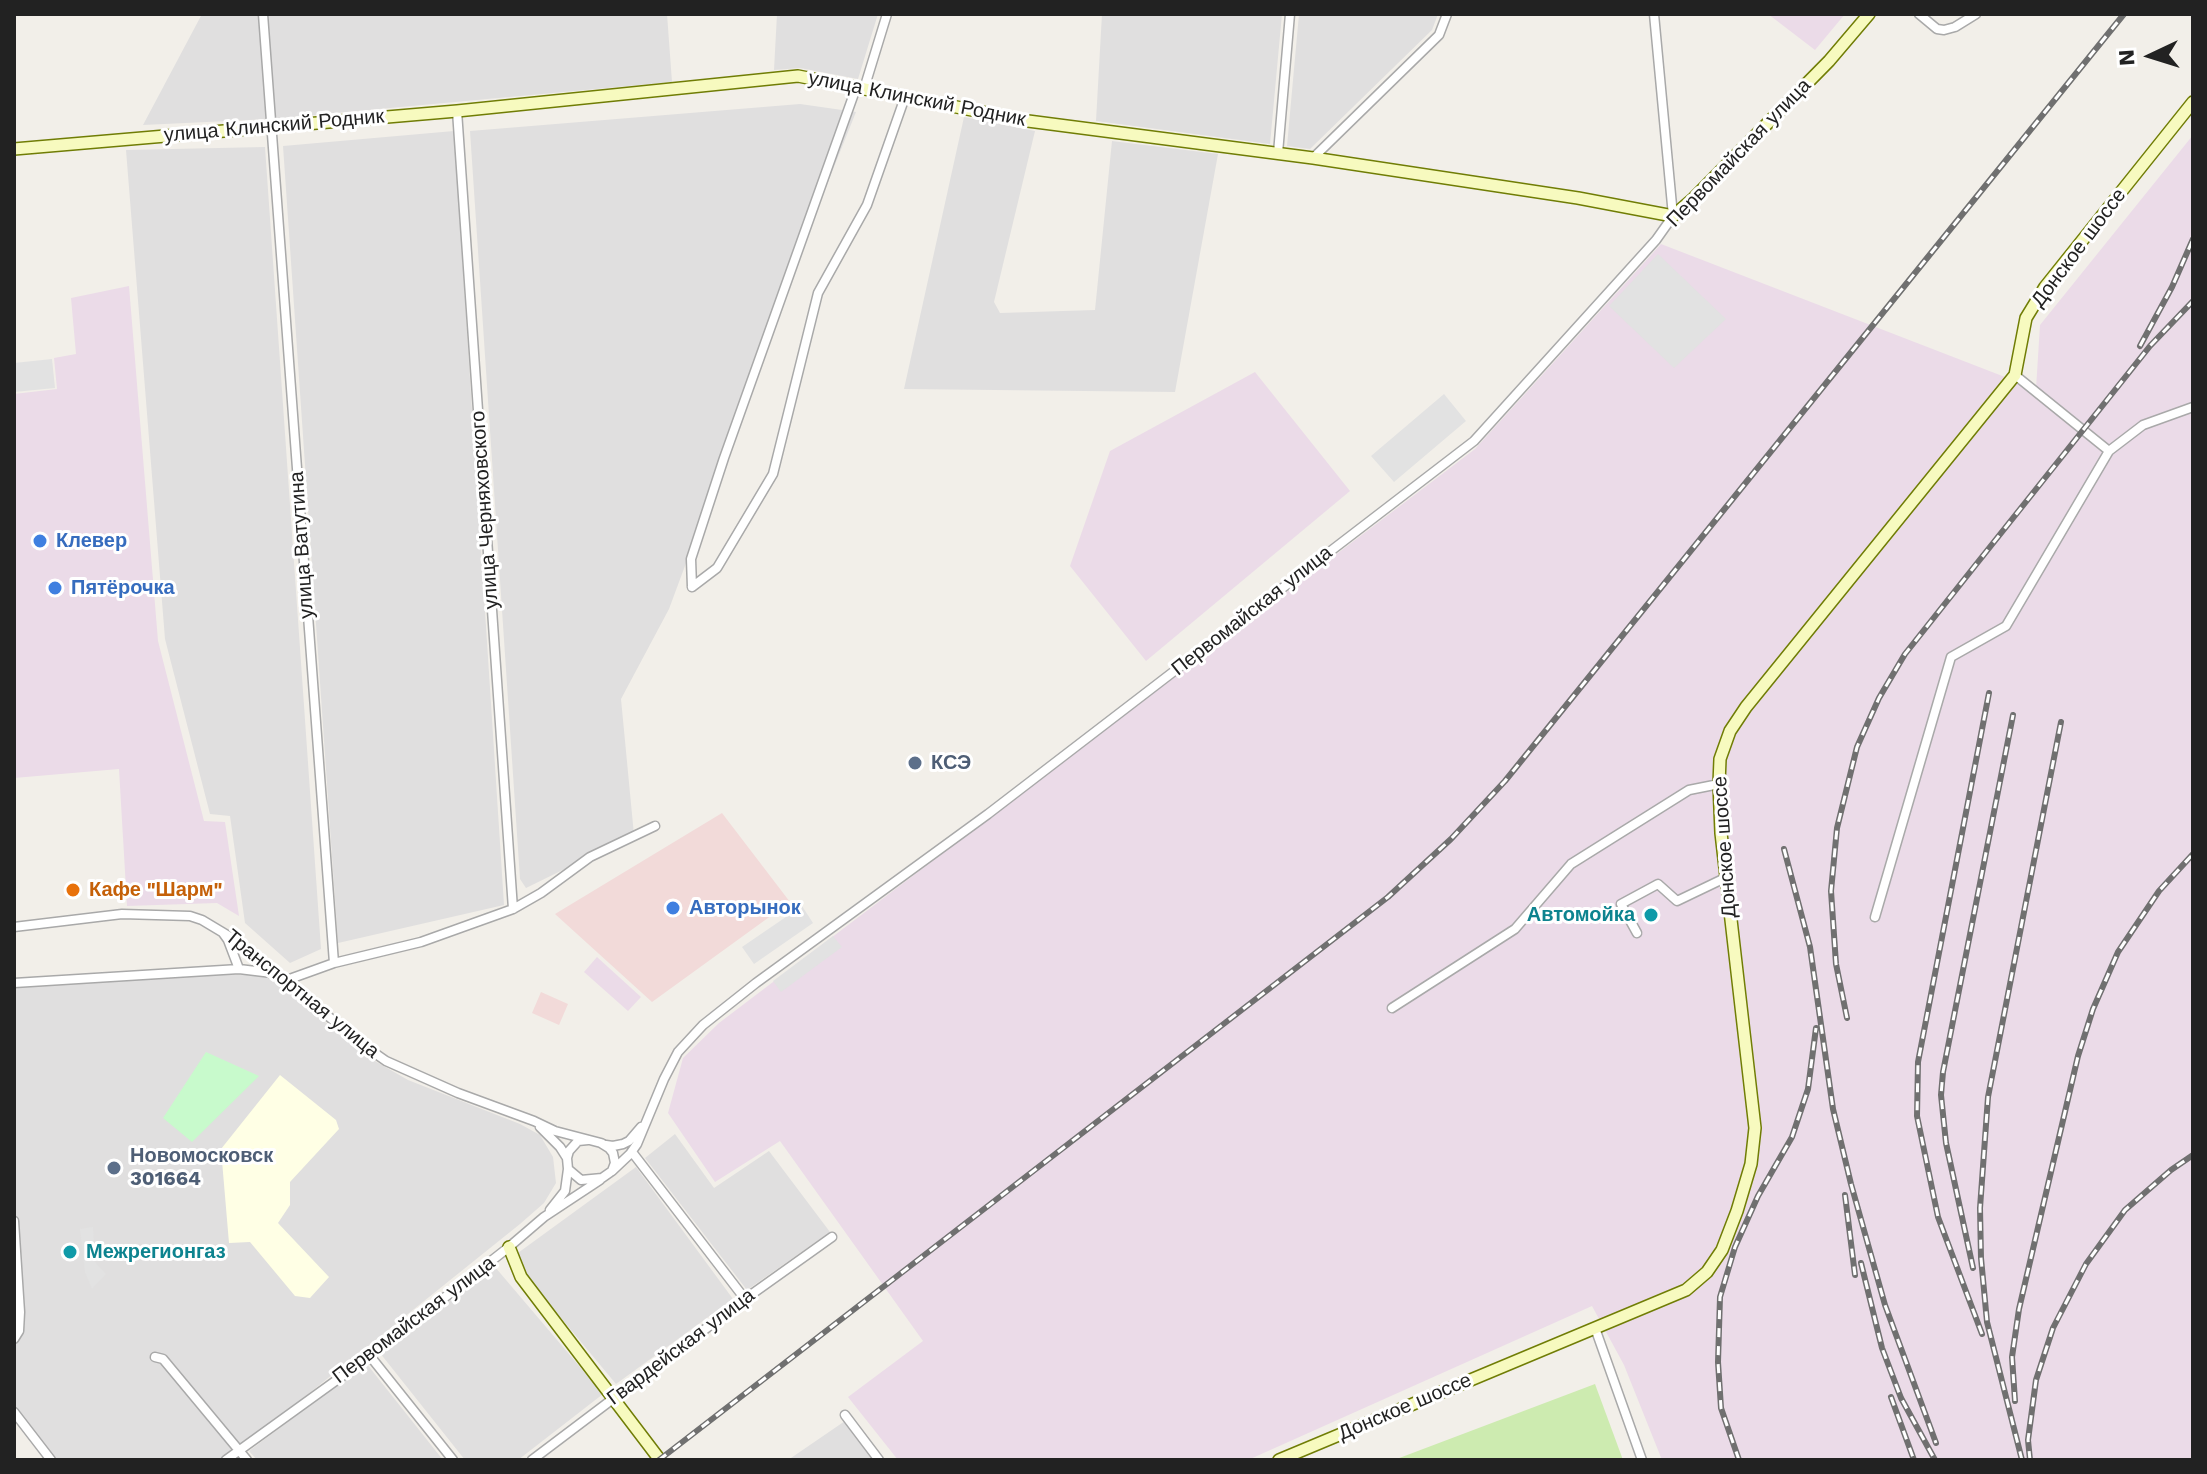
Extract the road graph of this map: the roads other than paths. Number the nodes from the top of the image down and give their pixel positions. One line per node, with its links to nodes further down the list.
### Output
1 (263, 14): 13 (street, улица Ватутина)
2 (887, 14): 9 (street)
3 (1290, 14): 15 (street)
4 (1447, 14): 16 (street)
5 (1654, 14): 17 (street)
6 (1869, 14): 17 (main road, Первомайская улица)
7 (1919, 14): 8 (street)
8 (1976, 14)
9 (860, 88): 10 (main road, улица Клинский Родник); 10 (street); 12 (main road, улица Клинский Родник)
10 (905, 97): 15 (main road, улица Клинский Родник)
11 (2193, 102): 18 (main road, Донское шоссе)
12 (457, 111): 13 (main road, улица Клинский Родник); 24 (street, улица Черняховского)
13 (270, 127): 14 (main road, улица Клинский Родник); 29 (street, улица Ватутина)
14 (14, 149)
15 (1278, 153): 16 (main road, улица Клинский Родник)
16 (1313, 158): 17 (main road, улица Клинский Родник)
17 (1673, 216): 34 (street, Первомайская улица)
18 (2015, 375): 20 (street); 21 (main road, Донское шоссе)
19 (2193, 407): 20 (street)
20 (2109, 451): 25 (street)
21 (1719, 784): 23 (main road, Донское шоссе); 33 (street)
22 (655, 826): 24 (street)
23 (1725, 878): 28 (street); 48 (main road, Донское шоссе)
24 (513, 909): 29 (street)
25 (1875, 917)
26 (217, 926): 27 (street, Транспортная улица); 30 (street); 31 (street, Транспортная улица)
27 (14, 927)
28 (1637, 933)
29 (334, 963): 31 (street)
30 (239, 969): 31 (street); 32 (street)
31 (280, 978): 35 (street, Транспортная улица)
32 (14, 983)
33 (1392, 1008)
34 (651, 1109): 37 (street); 38 (street, Первомайская улица)
35 (534, 1121): 36 (street, Транспортная улица); 39 (street)
36 (588, 1140): 37 (street); 39 (street)
37 (601, 1143): 41 (street)
38 (632, 1152): 41 (street, Первомайская улица); 47 (street)
39 (567, 1158): 40 (street)
40 (568, 1169): 42 (street); 43 (street)
41 (612, 1171): 42 (street)
42 (602, 1178): 43 (street, Первомайская улица)
43 (544, 1217): 46 (street, Первомайская улица)
44 (14, 1221): 49 (street)
45 (832, 1237): 47 (street, Гвардейская улица)
46 (509, 1247): 50 (street, Первомайская улица); 52 (main road)
47 (745, 1299): 52 (street, Гвардейская улица)
48 (1595, 1328): 63 (main road, Донское шоссе); 64 (street)
49 (14, 1339)
50 (370, 1356): 55 (street, Первомайская улица); 59 (street)
51 (155, 1357): 55 (street)
52 (613, 1398): 60 (street, Гвардейская улица); 61 (main road)
53 (14, 1412): 56 (street)
54 (845, 1415): 62 (street)
55 (239, 1450): 57 (street, Первомайская улица); 58 (street)
56 (51, 1460)
57 (226, 1460)
58 (247, 1460)
59 (453, 1460)
60 (532, 1460)
61 (660, 1460)
62 (879, 1460)
63 (1279, 1460)
64 (1642, 1460)

